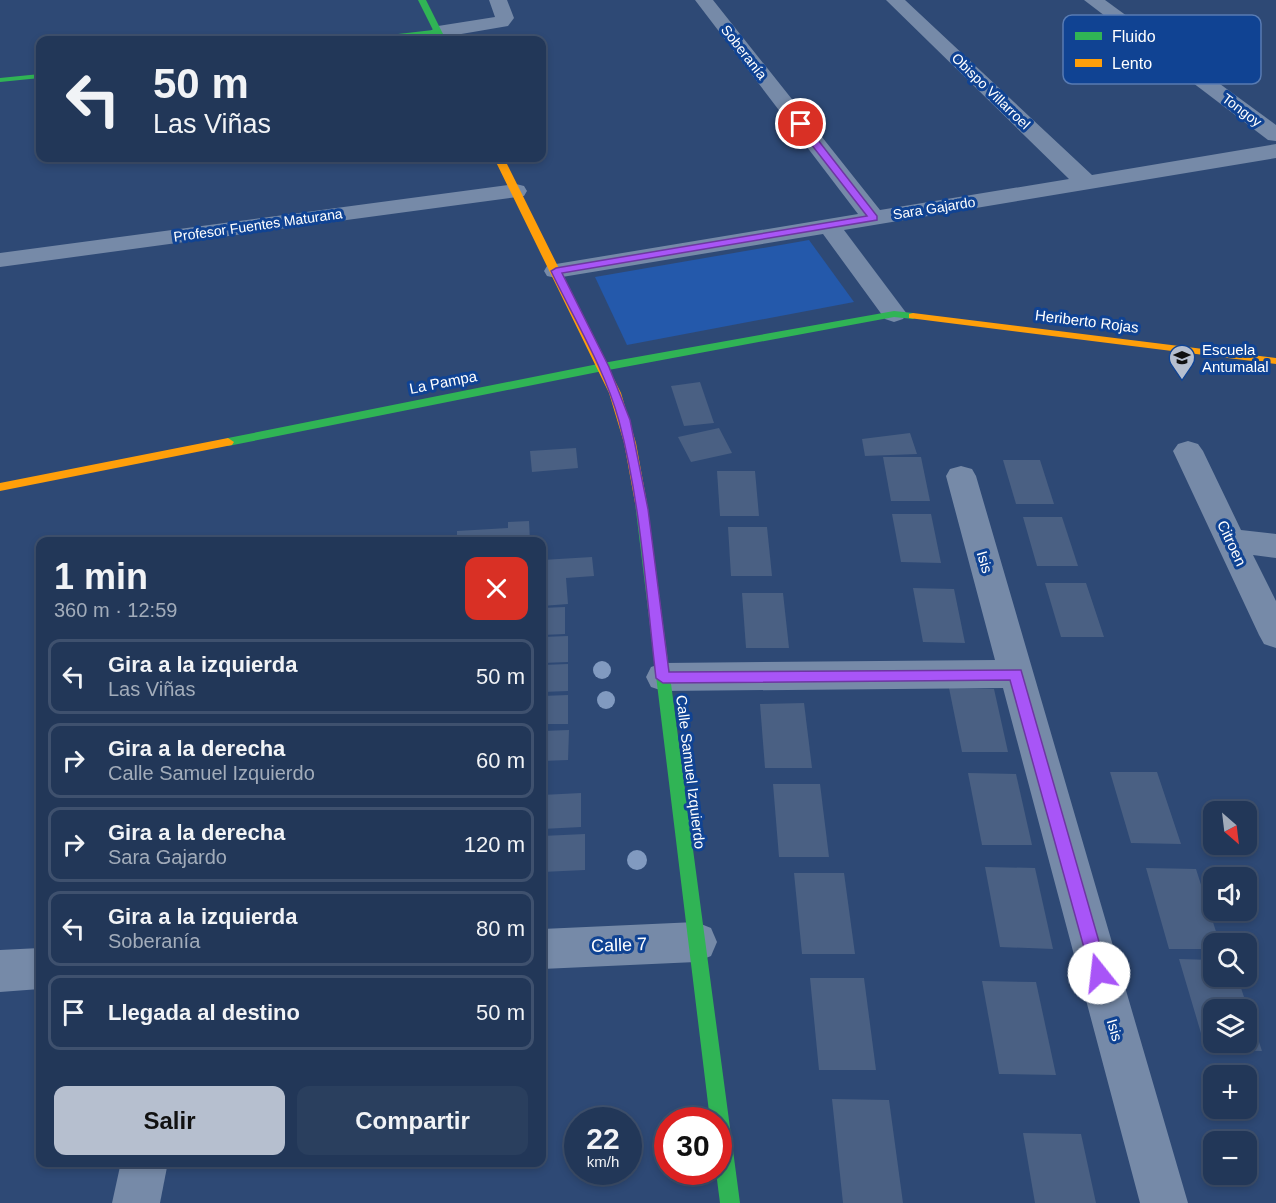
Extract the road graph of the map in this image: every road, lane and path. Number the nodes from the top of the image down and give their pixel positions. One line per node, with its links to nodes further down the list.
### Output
1 (422, 0): 7 (street)
2 (704, 0): 16 (street, Soberanía)
3 (895, 0): 14 (street, Obispo Villarroel)
4 (1093, 0): 6 (street, Tongoy)
5 (501, 8): 7 (street)
6 (1113, 15)
7 (440, 36)
8 (36, 76): 9 (street)
9 (0, 80)
10 (1207, 84): 11 (street, Tongoy)
11 (1276, 135)
12 (1276, 151): 14 (street, Sara Gajardo)
13 (502, 162): 15 (street, Calle Samuel Izquierdo)
14 (1087, 183): 16 (street, Sara Gajardo)
15 (516, 191): 18 (street, Profesor Fuentes Maturana); 19 (street, Calle Samuel Izquierdo)
16 (874, 218): 17 (street, Sara Gajardo)
17 (829, 226): 19 (street, Sara Gajardo); 20 (street)
18 (0, 260)
19 (556, 271): 22 (street, Calle Samuel Izquierdo)
20 (894, 314): 21 (street, Heriberto Rojas); 22 (street, La Pampa)
21 (1276, 361)
22 (603, 367): 25 (street, La Pampa); 30 (street, Calle Samuel Izquierdo)
23 (1188, 451): 26 (street, Citroen)
24 (960, 476): 29 (street, Isis)
25 (0, 487)
26 (1231, 540): 27 (street); 28 (street, Citroen)
27 (1276, 546)
28 (1276, 635)
29 (1016, 674): 30 (street); 38 (street, Isis)
30 (663, 678): 31 (street, Calle Samuel Izquierdo)
31 (696, 942): 32 (street, Calle 7); 37 (street, Calle Samuel Izquierdo)
32 (546, 949)
33 (36, 969): 34 (street)
34 (0, 971)
35 (144, 1167): 36 (street)
36 (136, 1203)
37 (730, 1203)
38 (1164, 1203)

